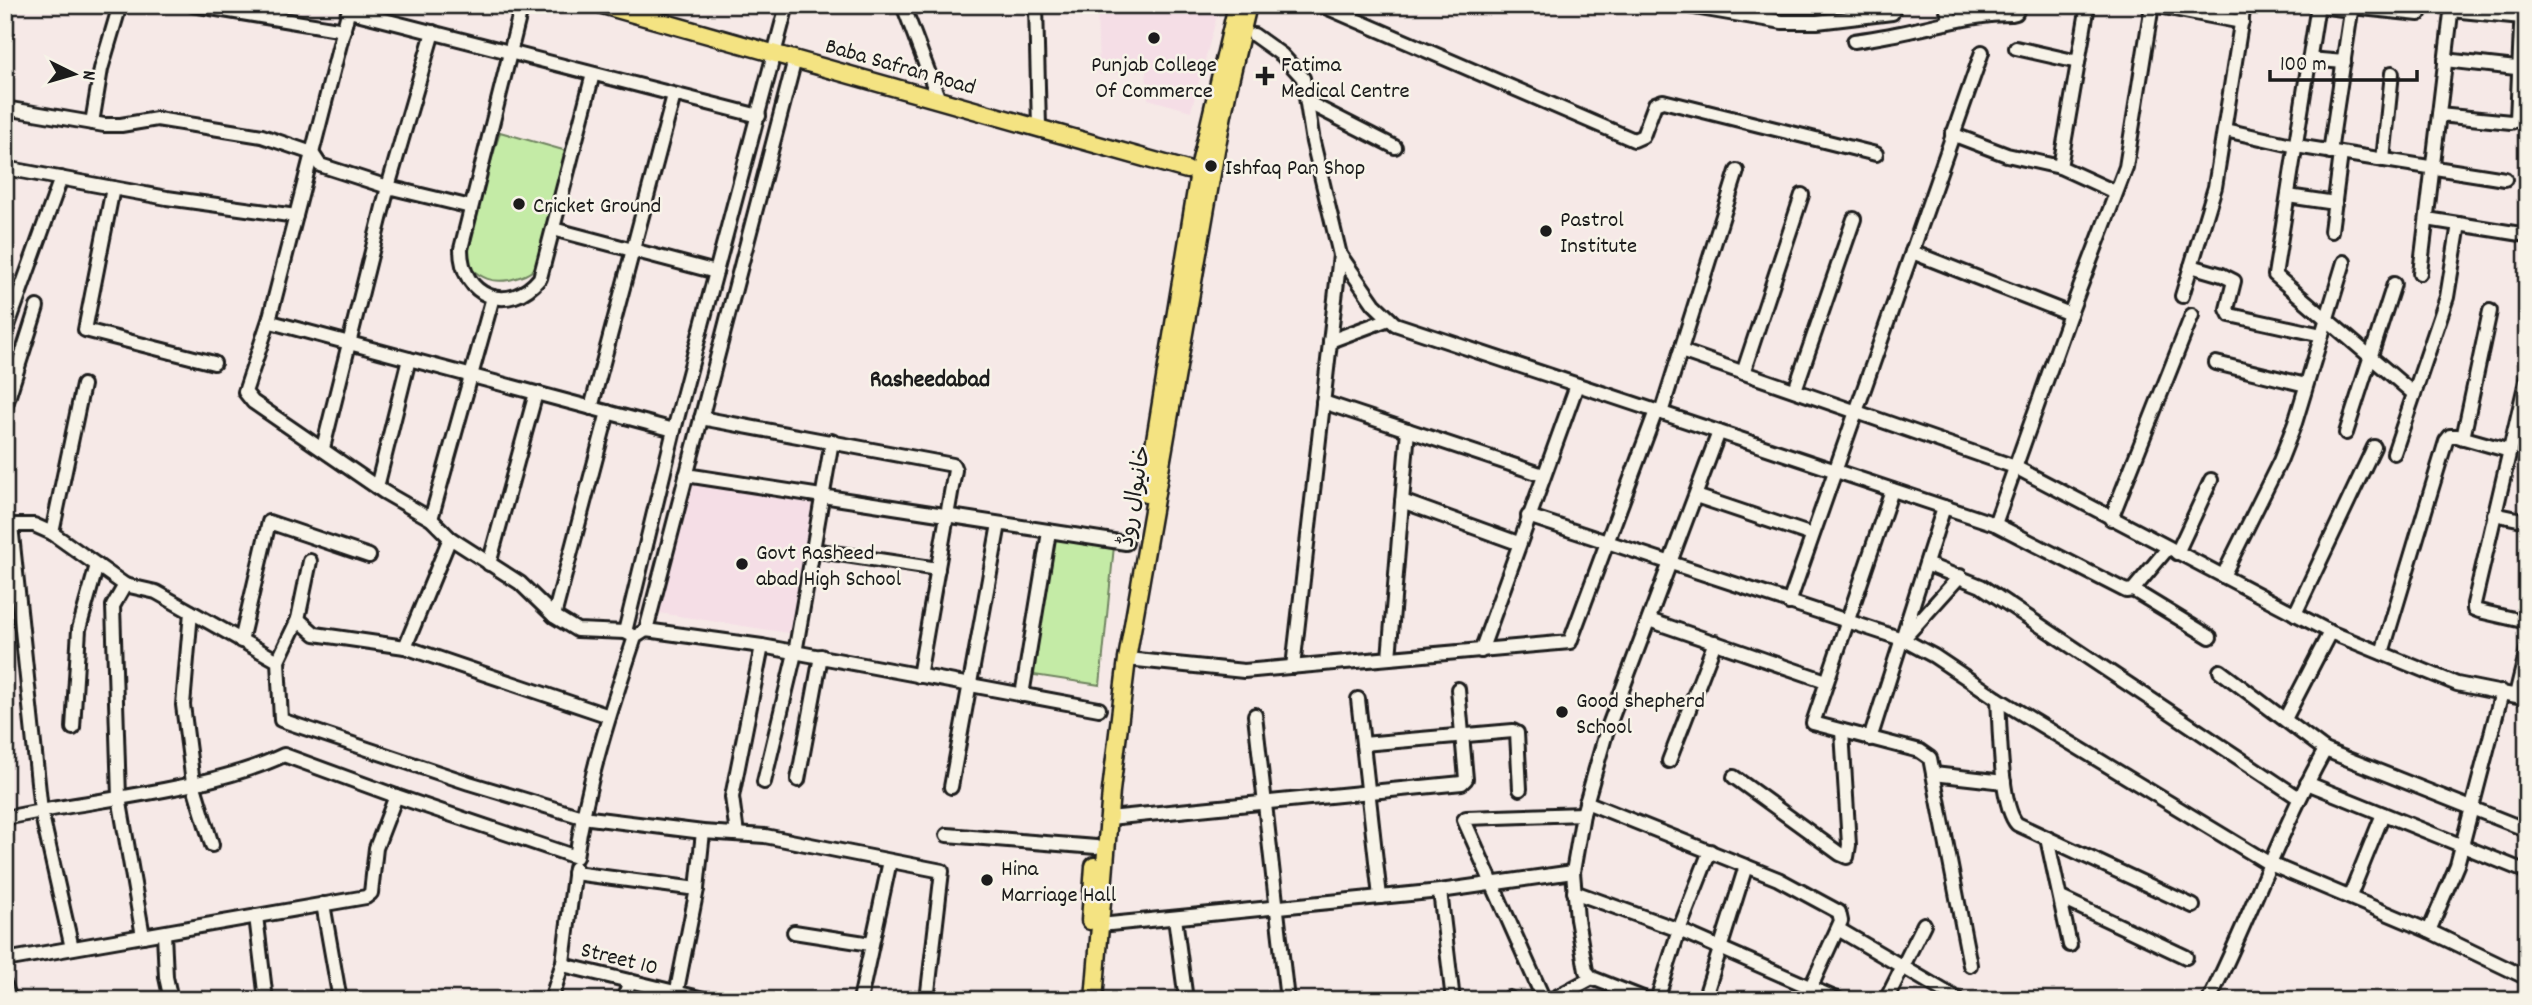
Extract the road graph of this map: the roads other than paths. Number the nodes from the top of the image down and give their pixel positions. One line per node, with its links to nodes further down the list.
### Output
1 (120, 5): 51 (street)
2 (193, 5): 28 (street)
3 (522, 5): 33 (street)
4 (603, 5): 35 (main road, Baba Safran Road)
5 (787, 5): 35 (street)
6 (903, 5): 45 (street)
7 (1036, 5): 52 (street)
8 (1237, 5): 248 (main road, خانیوال روڈ)
9 (1248, 5): 196 (main road, خانیوال روڈ)
10 (1321, 5): 59 (street)
11 (1685, 5): 12 (street)
12 (1894, 5)
13 (1945, 5): 26 (street)
14 (2019, 5): 26 (street)
15 (2088, 5): 39 (street)
16 (2153, 5): 27 (street); 70 (street)
17 (2244, 5): 27 (street)
18 (2318, 6): 19 (street); 37 (street)
19 (2352, 7): 22 (street); 40 (street)
20 (350, 8): 28 (street); 29 (street)
21 (2452, 8): 23 (street); 38 (street)
22 (2402, 9): 24 (street)
23 (2496, 10): 25 (street)
24 (2419, 14)
25 (2523, 17): 41 (street)
26 (1951, 20): 31 (street)
27 (2242, 22): 53 (street)
28 (344, 30): 57 (street)
29 (433, 32): 33 (street); 68 (street)
30 (1254, 35): 46 (street)
31 (1854, 41)
32 (2016, 48): 39 (street)
33 (511, 52): 43 (street); 74 (street)
34 (1982, 52): 54 (street)
35 (774, 53): 36 (main road, Baba Safran Road); 50 (street)
36 (795, 59): 45 (main road, Baba Safran Road); 123 (street)
37 (2309, 59): 40 (street); 55 (street)
38 (2445, 60): 41 (street); 49 (street)
39 (2078, 62): 62 (street)
40 (2344, 62): 58 (street)
41 (2523, 69): 48 (street)
42 (2392, 73): 60 (street)
43 (593, 74): 44 (street); 79 (street)
44 (674, 95): 50 (street); 82 (street)
45 (939, 100): 52 (main road, Baba Safran Road)
46 (1307, 102): 56 (street); 84 (street)
47 (5, 108): 51 (street)
48 (2522, 108): 49 (street)
49 (2439, 115): 63 (street)
50 (758, 116): 87 (street)
51 (92, 123): 57 (street)
52 (1039, 128): 64 (main road, Baba Safran Road)
53 (2225, 130): 55 (street); 86 (street)
54 (1952, 134): 62 (street); 83 (street)
55 (2296, 146): 58 (street); 72 (street)
56 (1395, 147)
57 (312, 153): 68 (street); 75 (street)
58 (2335, 153): 60 (street); 73 (street)
59 (1876, 154)
60 (2383, 160): 63 (street)
61 (5, 167): 66 (street)
62 (2060, 167): 70 (street)
63 (2434, 168): 67 (street); 77 (street)
64 (1187, 170)
65 (1737, 170): 103 (street)
66 (61, 178): 69 (street); 99 (street)
67 (2505, 179)
68 (388, 187): 74 (street); 102 (street)
69 (113, 188): 75 (street); 106 (street)
70 (2115, 192): 94 (street)
71 (1802, 195): 108 (street)
72 (2288, 196): 73 (street); 98 (street)
73 (2335, 203): 80 (street)
74 (471, 207): 91 (street)
75 (296, 216): 96 (street)
76 (1854, 219): 114 (street)
77 (2427, 219): 78 (street); 88 (street)
78 (2459, 224): 81 (street); 116 (street)
79 (553, 229): 82 (street); 91 (street)
80 (2331, 231)
81 (2527, 235)
82 (632, 249): 87 (street); 119 (street)
83 (1912, 253): 94 (street); 122 (street)
84 (1340, 256): 97 (street); 101 (street)
85 (2344, 262): 98 (street)
86 (2191, 266): 90 (street); 100 (street)
87 (716, 272): 124 (street)
88 (2420, 273)
89 (2394, 284): 104 (street)
90 (2182, 296)
91 (493, 297): 109 (street)
92 (37, 307): 118 (street)
93 (2490, 311): 128 (street)
94 (2070, 314): 134 (street)
95 (2192, 315): 149 (street)
96 (270, 317): 102 (street); 131 (street)
97 (1389, 319): 101 (street); 112 (street)
98 (2326, 320): 100 (street); 104 (street)
99 (5, 334)
100 (2322, 335): 113 (street)
101 (1330, 341): 117 (street)
102 (348, 342): 105 (street); 131 (street)
103 (1681, 351): 108 (street); 121 (street)
104 (2371, 357): 116 (street); 127 (street)
105 (409, 359): 109 (street); 139 (street)
106 (214, 363)
107 (2216, 363): 113 (street)
108 (1743, 373): 114 (street)
109 (471, 375): 115 (street); 148 (street)
110 (2527, 377): 132 (street)
111 (83, 385): 155 (street)
112 (1577, 385): 121 (street); 137 (street)
113 (2306, 386): 171 (street)
114 (1795, 390): 122 (street)
115 (536, 393): 119 (street); 166 (street)
116 (2414, 394): 133 (street)
117 (1323, 402): 125 (street); 198 (street)
118 (5, 408)
119 (591, 408): 120 (street)
120 (608, 412): 124 (street); 177 (street)
121 (1659, 412): 126 (street); 158 (street)
122 (1856, 412): 134 (street); 135 (street)
123 (701, 418): 129 (street); 136 (street)
124 (674, 430): 183 (street)
125 (1408, 430): 137 (street); 143 (street)
126 (1719, 432): 135 (street); 142 (street)
127 (2346, 433)
128 (2463, 438): 132 (street); 193 (street)
129 (832, 441): 141 (street); 146 (street)
130 (2374, 447): 176 (street)
131 (323, 448): 139 (street)
132 (2510, 451): 145 (street)
133 (2394, 453)
134 (2015, 467): 149 (street); 152 (street)
135 (1835, 471): 140 (street); 156 (street)
136 (686, 475): 141 (street); 183 (street)
137 (1543, 475): 147 (street)
138 (2211, 480): 162 (street)
139 (377, 487): 148 (street)
140 (1892, 490): 144 (street); 180 (street)
141 (822, 496): 146 (street); 161 (street)
142 (1696, 496): 156 (street); 165 (street)
143 (1402, 501): 159 (street); 195 (street)
144 (1944, 507): 152 (street); 167 (street)
145 (2494, 514): 150 (street); 181 (street)
146 (947, 516): 151 (street); 169 (street)
147 (1528, 516): 158 (street); 159 (street)
148 (431, 519): 157 (street)
149 (2111, 519): 162 (street)
150 (2527, 521)
151 (999, 524): 154 (street); 202 (street)
152 (1994, 524): 173 (street)
153 (8, 525): 155 (street); 236 (street)
154 (1049, 532): 160 (street); 205 (street)
155 (52, 533): 168 (street)
156 (1812, 536): 174 (street)
157 (450, 538): 166 (street); 189 (street)
158 (1608, 542): 165 (street); 191 (street)
159 (1518, 543): 191 (street)
160 (1126, 544)
161 (813, 550): 169 (street); 192 (street)
162 (2173, 550): 171 (street); 173 (street)
163 (369, 556): 186 (street)
164 (310, 561): 178 (street)
165 (1671, 563): 174 (street); 179 (street)
166 (489, 564): 177 (street)
167 (1926, 564): 170 (street); 185 (street)
168 (97, 565): 172 (street); 213 (street)
169 (938, 569): 200 (street)
170 (1960, 576): 185 (street); 232 (street)
171 (2223, 576): 176 (street)
172 (125, 585): 175 (street); 231 (street)
173 (2133, 590): 184 (street)
174 (1789, 603): 180 (street)
175 (191, 612): 186 (street); 225 (street)
176 (2295, 614): 182 (street)
177 (554, 616): 183 (street)
178 (298, 619): 189 (street); 197 (street)
179 (1649, 620): 187 (street); 234 (street)
180 (1846, 622): 185 (street); 201 (street)
181 (2527, 622)
182 (2330, 632): 193 (street); 212 (street)
183 (635, 633): 188 (street); 211 (street)
184 (2210, 637)
185 (1902, 639): 208 (street); 216 (street)
186 (242, 640): 197 (street)
187 (1715, 642): 201 (street); 219 (street)
188 (762, 646): 192 (street); 243 (street)
189 (405, 647): 211 (street)
190 (2527, 650): 206 (street)
191 (1481, 651): 195 (street)
192 (795, 653): 194 (street); 223 (street)
193 (2382, 653): 204 (street)
194 (821, 656): 200 (street); 222 (street)
195 (1389, 658): 198 (street)
196 (1127, 659): 198 (street); 240 (main road, خانیوال روڈ)
197 (278, 661): 238 (street)
198 (1293, 667)
199 (2220, 671): 212 (street)
200 (919, 676): 202 (street)
201 (1826, 681): 214 (street)
202 (970, 685): 205 (street); 227 (street)
203 (1458, 689): 215 (street)
204 (2502, 692): 206 (street); 235 (street)
205 (1022, 695): 209 (street)
206 (2522, 696)
207 (1358, 699): 217 (street)
208 (1998, 699): 224 (street); 252 (street)
209 (1099, 709)
210 (1255, 715): 233 (street)
211 (609, 716): 238 (street)
212 (2286, 719): 218 (street)
213 (73, 727)
214 (1842, 731): 216 (street); 221 (street)
215 (1462, 735): 217 (street); 228 (street); 229 (street)
216 (1870, 739): 220 (street)
217 (1363, 744): 229 (street)
218 (2325, 750): 226 (street); 235 (street)
219 (1669, 761)
220 (1934, 774): 224 (street); 284 (street)
221 (1734, 777)
222 (799, 780)
223 (764, 782)
224 (2004, 782): 245 (street)
225 (192, 783): 230 (street); 231 (street); 246 (street)
226 (2306, 783): 232 (street); 237 (street)
227 (951, 787)
228 (1520, 789)
229 (1368, 793): 233 (street); 262 (street)
230 (396, 796): 250 (street); 264 (street)
231 (119, 797): 236 (street); 276 (street)
232 (2299, 798): 252 (street)
233 (1265, 803): 240 (street); 266 (street)
234 (1584, 808): 249 (street); 254 (street); 257 (street)
235 (2472, 808): 241 (street); 247 (street)
236 (41, 811): 239 (street); 279 (street)
237 (2383, 814): 247 (street); 261 (street)
238 (582, 817): 242 (street); 250 (street)
239 (5, 818)
240 (1109, 818): 270 (main road, خانیوال روڈ)
241 (2527, 830)
242 (703, 832): 243 (street); 258 (street)
243 (737, 834): 251 (street)
244 (947, 835): 248 (street)
245 (2047, 838): 263 (street); 265 (street)
246 (212, 845)
247 (2462, 846): 255 (street); 273 (street)
248 (1096, 847): 302 (main road, خانیوال روڈ)
249 (1710, 851): 253 (street); 272 (street)
250 (576, 858): 256 (street)
251 (890, 861): 277 (street); 301 (street)
252 (2270, 864): 261 (street); 316 (street)
253 (1746, 866): 271 (street); 280 (street)
254 (1573, 872): 257 (street); 260 (street)
255 (2527, 872)
256 (574, 873): 258 (street); 283 (street)
257 (1490, 883): 259 (street); 307 (street)
258 (697, 889): 291 (street)
259 (1440, 891): 262 (street); 306 (street)
260 (1574, 892): 272 (street); 286 (street)
261 (2350, 896): 273 (street)
262 (1380, 897): 266 (street)
263 (2061, 898): 278 (street); 281 (street)
264 (323, 904): 267 (street); 296 (street)
265 (2193, 906)
266 (1276, 908): 268 (street); 305 (street)
267 (256, 916): 275 (street); 295 (street)
268 (1175, 918): 270 (street); 304 (street)
269 (1924, 924): 285 (street)
270 (1100, 925): 303 (main road, خانیوال روڈ)
271 (1838, 929): 285 (street); 290 (street)
272 (1679, 930): 280 (street); 310 (street)
273 (2429, 931): 287 (street)
274 (794, 932): 277 (street)
275 (164, 933): 276 (street); 294 (street)
276 (143, 936): 279 (street)
277 (871, 944): 300 (street)
278 (2070, 945)
279 (72, 948): 282 (street)
280 (1719, 949): 290 (street); 311 (street)
281 (2186, 957)
282 (5, 960)
283 (563, 962): 288 (street, Street 10); 297 (street)
284 (1970, 965)
285 (1903, 968): 314 (street); 315 (street)
286 (1592, 978): 292 (street); 308 (street)
287 (2527, 978)
288 (630, 981): 291 (street, Street 10); 298 (street)
289 (5, 985): 293 (street)
290 (1812, 986): 312 (street); 313 (street)
291 (676, 996): 299 (street, Street 10)
292 (1626, 996): 309 (street)
293 (10, 1000)
294 (171, 1000)
295 (266, 1000)
296 (340, 1000)
297 (551, 1000)
298 (623, 1000)
299 (708, 1000)
300 (860, 1000)
301 (927, 1000)
302 (1084, 1000)
303 (1094, 1000)
304 (1186, 1000)
305 (1287, 1000)
306 (1453, 1000)
307 (1544, 1000)
308 (1551, 1000)
309 (1648, 1000)
310 (1657, 1000)
311 (1704, 1000)
312 (1805, 1000)
313 (1839, 1000)
314 (1886, 1000)
315 (1959, 1000)
316 (2209, 1000)

